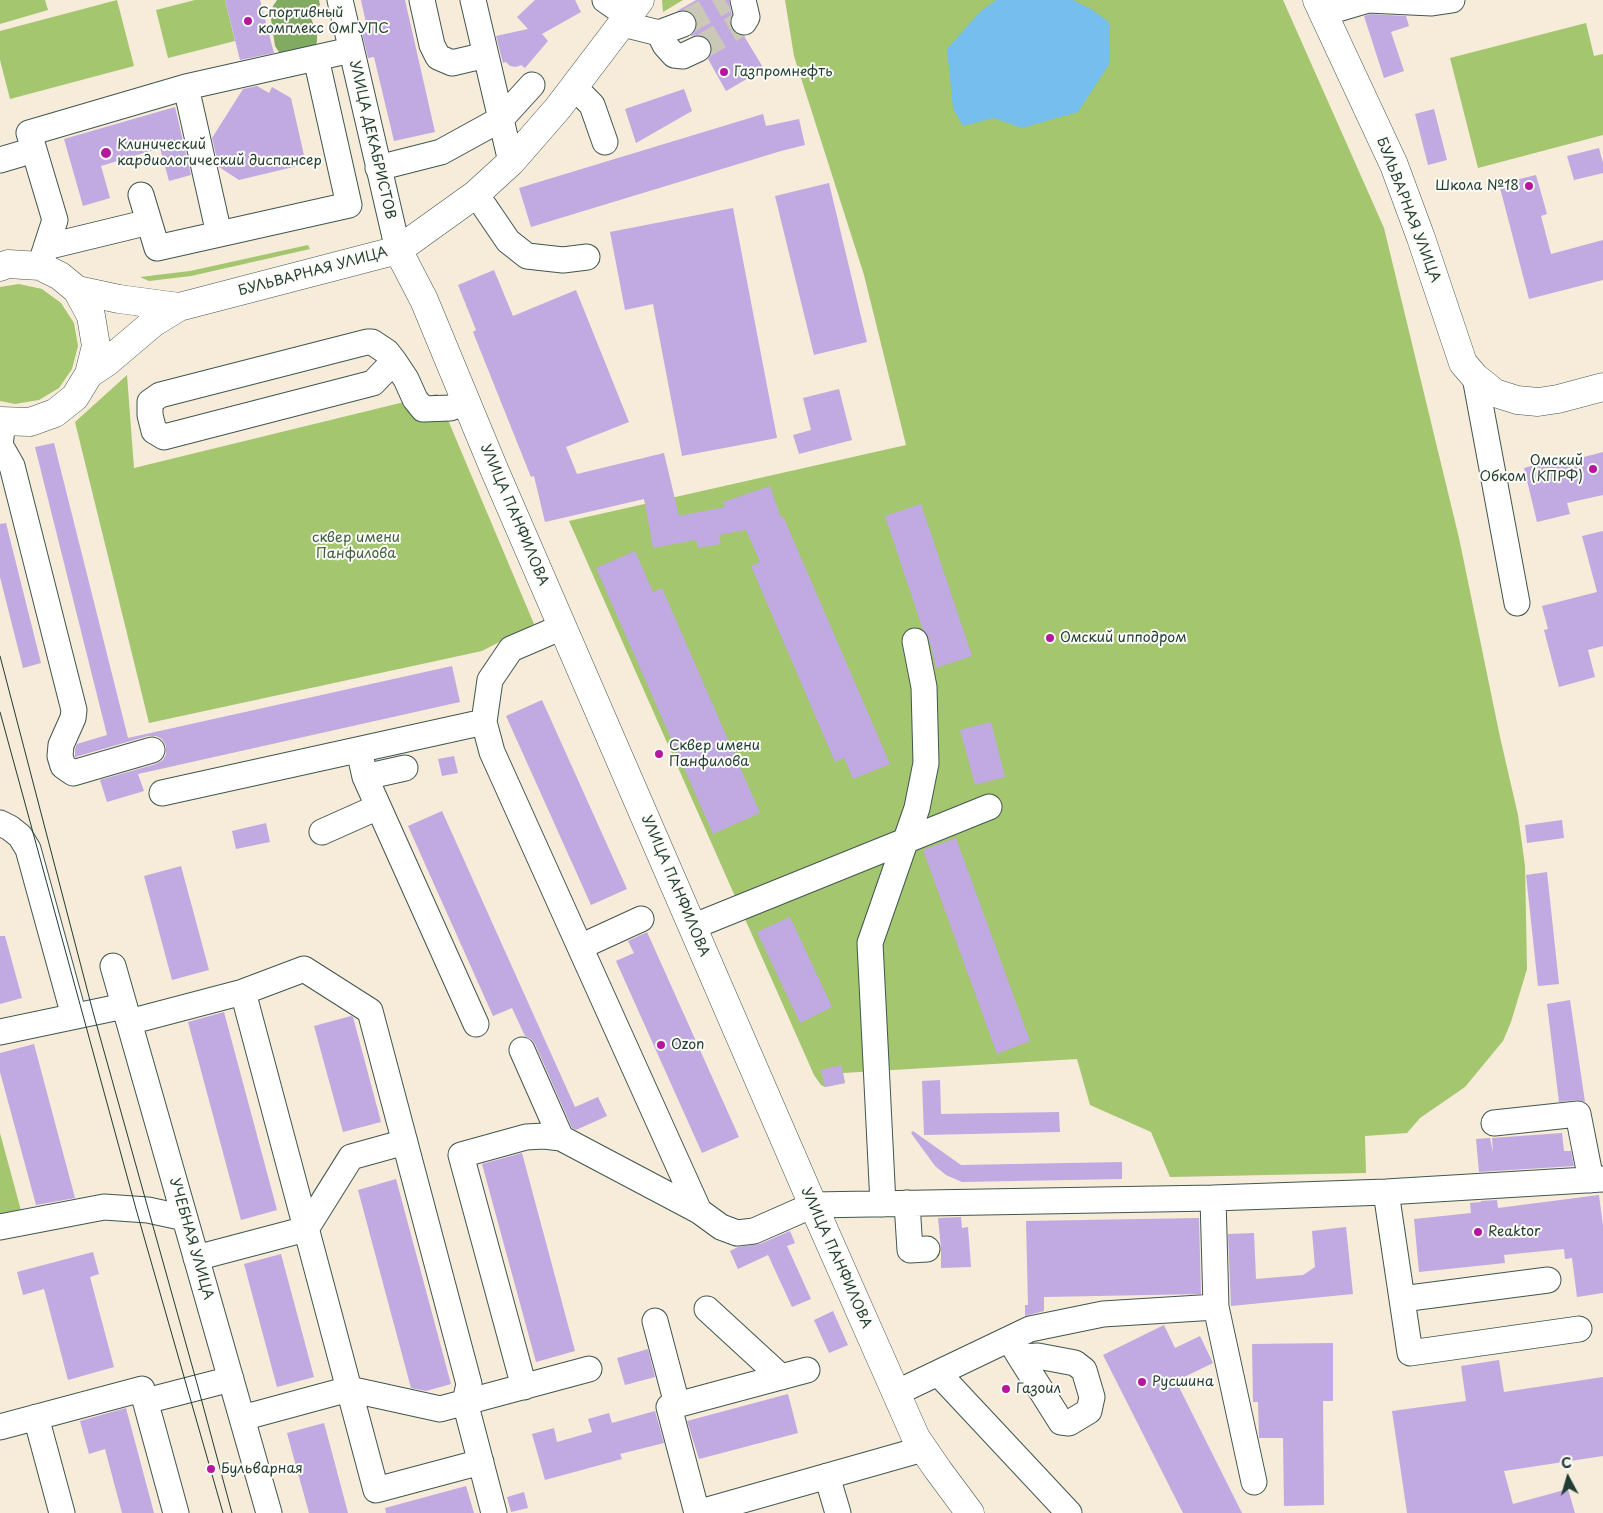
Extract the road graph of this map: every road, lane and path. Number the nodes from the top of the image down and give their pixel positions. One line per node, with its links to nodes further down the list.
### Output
1 (340, 0): 11 (street, УЛИЦА ДЕКАБРИСТОВ)
2 (422, 0): 12 (street)
3 (473, 0): 12 (street)
4 (605, 0): 7 (street)
5 (1452, 0): 6 (street)
6 (1321, 7): 35 (main road, БУЛЬВАРНАЯ УЛИЦА)
7 (630, 13): 9 (street); 16 (main road, БУЛЬВАРНАЯ УЛИЦА)
8 (683, 24): 9 (street)
9 (660, 33): 10 (street)
10 (698, 49)
11 (351, 50): 13 (street); 22 (street, УЛИЦА ДЕКАБРИСТОВ)
12 (486, 55): 17 (street)
13 (319, 69): 15 (street); 26 (street)
14 (532, 85): 17 (street)
15 (186, 87): 19 (street); 26 (street)
16 (574, 88): 18 (street); 21 (main road, БУЛЬВАРНАЯ УЛИЦА)
17 (501, 119): 21 (street); 22 (street)
18 (605, 142)
19 (34, 150): 20 (street); 28 (street)
20 (0, 160)
21 (511, 162): 23 (main road, БУЛЬВАРНАЯ УЛИЦА)
22 (378, 168): 27 (street, УЛИЦА ДЕКАБРИСТОВ)
23 (476, 194): 27 (main road, БУЛЬВАРНАЯ УЛИЦА); 29 (street)
24 (141, 195): 25 (street)
25 (149, 222): 26 (street); 28 (street)
26 (220, 234)
27 (398, 250): 32 (main road, БУЛЬВАРНАЯ УЛИЦА); 37 (main road, УЛИЦА ПАНФИЛОВА)
28 (43, 256): 30 (main road); 31 (main road)
29 (587, 257)
30 (0, 267)
31 (77, 290): 32 (main road, БУЛЬВАРНАЯ УЛИЦА); 34 (main road)
32 (179, 306): 34 (main road, БУЛЬВАРНАЯ УЛИЦА)
33 (394, 361): 33 (street); 37 (street)
34 (90, 374): 38 (main road)
35 (1475, 378): 36 (main road, БУЛЬВАРНАЯ УЛИЦА); 39 (street)
36 (1603, 387)
37 (466, 402): 40 (main road, УЛИЦА ПАНФИЛОВА)
38 (2, 421): 43 (street)
39 (1518, 603)
40 (562, 627): 42 (street); 54 (main road, УЛИЦА ПАНФИЛОВА)
41 (915, 641): 52 (street)
42 (484, 722): 44 (street); 55 (street)
43 (152, 750)
44 (359, 750): 46 (street); 47 (street)
45 (405, 768): 46 (street)
46 (364, 777): 48 (street)
47 (162, 793)
48 (378, 807): 51 (street); 60 (street)
49 (990, 807): 52 (street)
50 (0, 823): 59 (street)
51 (322, 832)
52 (906, 841): 54 (street); 69 (street)
53 (640, 919): 55 (street)
54 (692, 927): 70 (main road, УЛИЦА ПАНФИЛОВА)
55 (580, 946): 71 (street)
56 (113, 966): 58 (street, УЧЕБНАЯ УЛИЦА)
57 (243, 992): 58 (street); 65 (street); 74 (street)
58 (127, 1014): 59 (street); 72 (street, УЧЕБНАЯ УЛИЦА)
59 (74, 1016): 61 (street)
60 (476, 1024)
61 (0, 1032)
62 (522, 1050): 64 (street)
63 (1494, 1123): 66 (street)
64 (562, 1138): 71 (street); 88 (street)
65 (405, 1142): 74 (street); 92 (street)
66 (1597, 1179): 67 (street)
67 (1386, 1192): 68 (street); 78 (street)
68 (1213, 1198): 69 (street); 79 (street)
69 (895, 1203): 70 (street); 75 (street)
70 (813, 1204): 71 (street); 90 (main road, УЛИЦА ПАНФИЛОВА)
71 (699, 1211)
72 (185, 1218): 73 (street); 76 (street, УЧЕБНАЯ УЛИЦА)
73 (0, 1227)
74 (306, 1228): 76 (street); 89 (street)
75 (928, 1249)
76 (196, 1258): 87 (street, УЧЕБНАЯ УЛИЦА)
77 (1548, 1280): 78 (street)
78 (1402, 1299): 82 (street)
79 (1216, 1307): 85 (street); 100 (street)
80 (707, 1309): 86 (street)
81 (655, 1321): 93 (street)
82 (1579, 1329)
83 (589, 1369): 88 (street)
84 (807, 1370): 86 (street)
85 (938, 1373): 90 (street); 108 (street)
86 (781, 1377): 93 (street)
87 (231, 1379): 91 (street); 95 (street, УЧЕБНАЯ УЛИЦА)
88 (524, 1387): 92 (street)
89 (349, 1390): 92 (street); 95 (street); 98 (street)
90 (896, 1393): 97 (main road, УЛИЦА ПАНФИЛОВА)
91 (146, 1401): 94 (street); 102 (street)
92 (465, 1402): 98 (street)
93 (677, 1404): 105 (street)
94 (36, 1417): 96 (street); 101 (street)
95 (242, 1418): 103 (street, УЧЕБНАЯ УЛИЦА)
96 (0, 1427)
97 (923, 1449): 99 (street); 107 (main road, УЛИЦА ПАНФИЛОВА)
98 (481, 1462): 104 (street)
99 (827, 1476): 105 (street); 106 (street)
100 (1254, 1482)
101 (62, 1513)
102 (176, 1513)
103 (269, 1513)
104 (494, 1513)
105 (697, 1513)
106 (838, 1513)
107 (970, 1513)
108 (1070, 1513)

